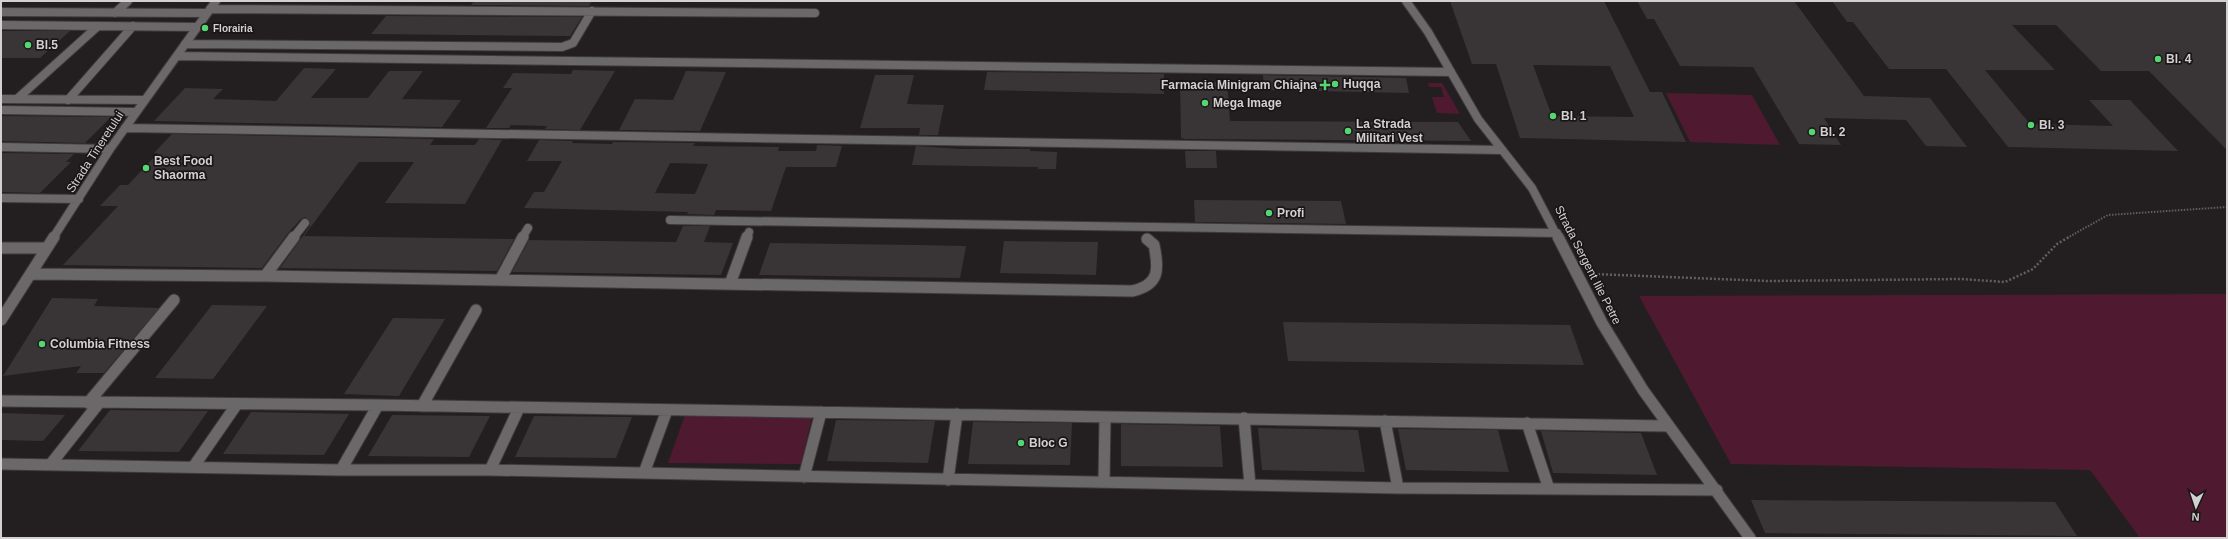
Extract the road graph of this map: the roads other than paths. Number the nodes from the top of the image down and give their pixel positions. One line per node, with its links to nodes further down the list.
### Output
1 (128, 1): 6 (street)
2 (1406, 1): 14 (street, Strada Sergent Ilie Petre)
3 (211, 8): 4 (street); 6 (street); 11 (street, Strada Tineretului)
4 (592, 11): 7 (street); 12 (street)
5 (1, 12): 6 (street)
6 (115, 12)
7 (815, 13)
8 (1, 25): 9 (street)
9 (98, 26): 10 (street); 16 (street)
10 (134, 26): 11 (street); 17 (street)
11 (197, 27): 12 (street, Strada Tineretului)
12 (185, 44): 13 (street, Strada Tineretului)
13 (177, 56): 14 (street); 18 (street, Strada Tineretului)
14 (1451, 72): 24 (street, Strada Sergent Ilie Petre)
15 (1, 99): 16 (street)
16 (17, 99): 17 (street)
17 (68, 100): 18 (street)
18 (144, 100): 20 (street, Strada Tineretului)
19 (1, 110): 20 (street)
20 (136, 112): 21 (street, Strada Tineretului)
21 (125, 128): 23 (street, Strada Tineretului); 24 (street)
22 (1, 147): 23 (street)
23 (110, 149): 26 (street, Strada Tineretului)
24 (1502, 150): 31 (street, Strada Sergent Ilie Petre)
25 (1, 198): 26 (street)
26 (79, 199): 34 (street, Strada Tineretului)
27 (670, 220): 31 (street)
28 (305, 223): 36 (street)
29 (528, 228): 37 (street)
30 (749, 232): 38 (street)
31 (1557, 233): 55 (street, Strada Sergent Ilie Petre)
32 (1147, 240): 38 (street)
33 (1, 248): 34 (street)
34 (47, 248): 35 (street, Strada Tineretului)
35 (31, 274): 36 (street); 41 (street, Strada Tineretului)
36 (265, 276): 37 (street)
37 (500, 280): 38 (street)
38 (730, 284)
39 (174, 300): 43 (street)
40 (476, 310): 46 (street)
41 (1, 320)
42 (1, 401): 43 (street)
43 (93, 403): 44 (street); 57 (street)
44 (237, 404): 45 (street); 58 (street)
45 (378, 405): 46 (street); 59 (street)
46 (422, 406): 47 (street)
47 (519, 408): 48 (street); 60 (street)
48 (666, 410): 49 (street); 61 (street)
49 (821, 412): 50 (street); 62 (street)
50 (957, 414): 51 (street); 63 (street)
51 (1105, 417): 52 (street); 64 (street)
52 (1244, 418): 53 (street); 65 (street)
53 (1385, 421): 54 (street); 66 (street)
54 (1527, 423): 55 (street); 67 (street)
55 (1668, 426): 68 (street, Strada Sergent Ilie Petre)
56 (1, 464): 57 (street)
57 (50, 465): 58 (street)
58 (194, 466): 59 (street)
59 (341, 470): 60 (street)
60 (490, 470): 61 (street)
61 (644, 473): 62 (street)
62 (804, 477): 63 (street)
63 (948, 480): 64 (street)
64 (1104, 482): 65 (street)
65 (1250, 485): 66 (street)
66 (1398, 488): 67 (street)
67 (1549, 489): 68 (street)
68 (1717, 490): 69 (street, Strada Sergent Ilie Petre)
69 (1750, 538)

